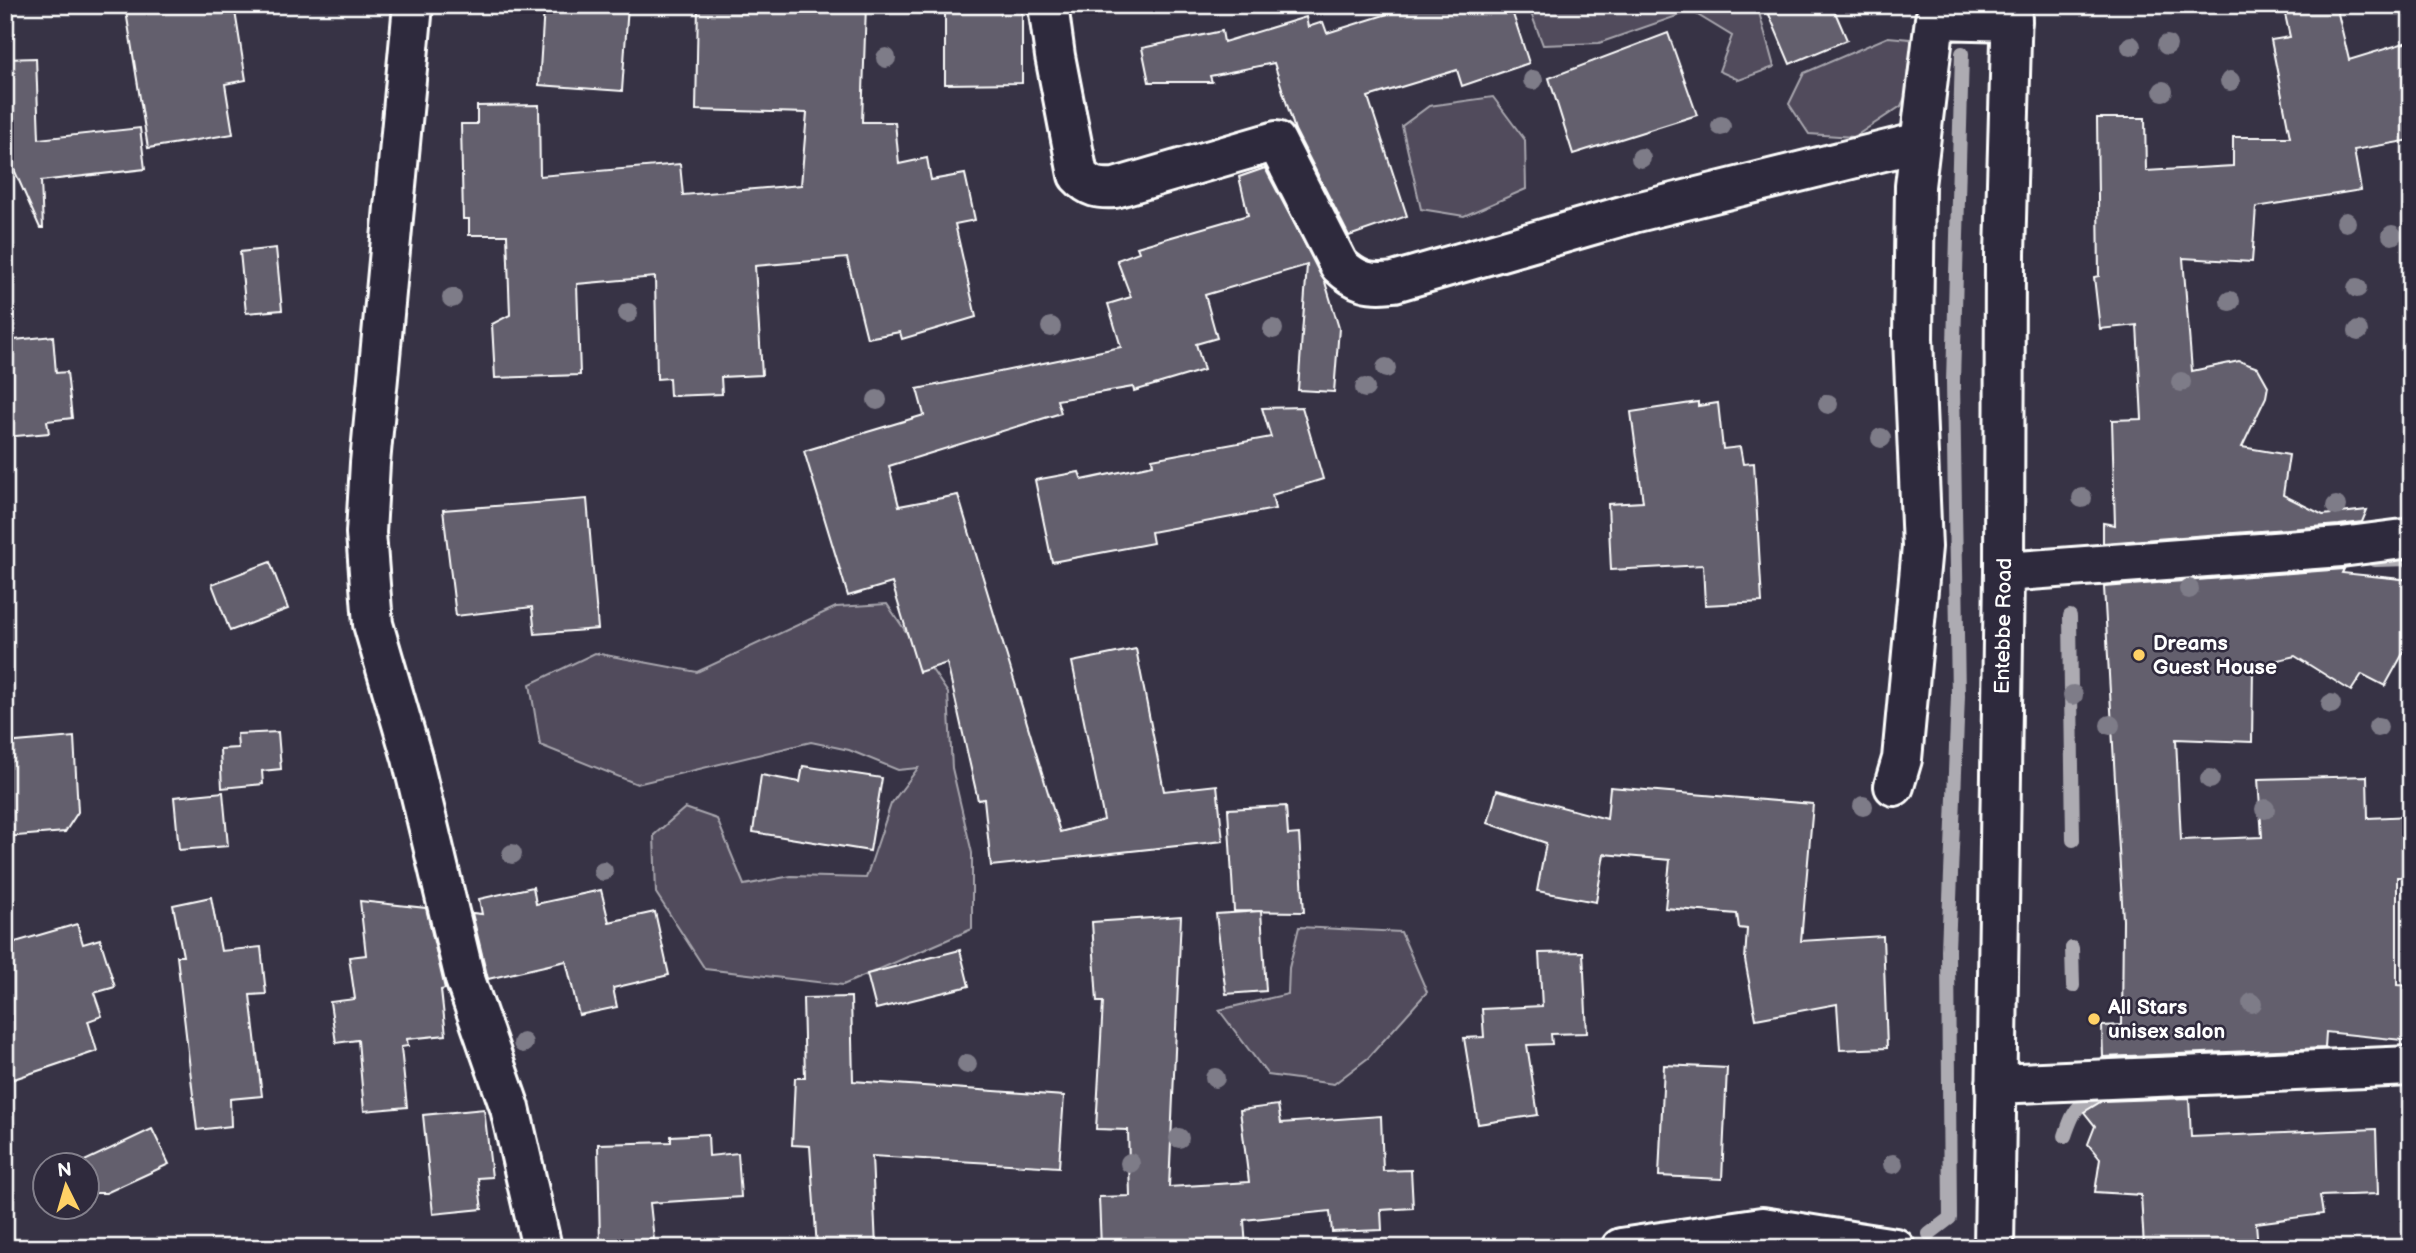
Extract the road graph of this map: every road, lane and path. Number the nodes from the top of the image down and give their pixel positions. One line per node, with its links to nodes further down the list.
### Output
1 (413, 5): 10 (street)
2 (1048, 5): 4 (street)
3 (2012, 13): 4 (street); 6 (street, Entebbe Road)
4 (1920, 142): 7 (street)
5 (2411, 538): 6 (street)
6 (2004, 572): 9 (street, Entebbe Road)
7 (1894, 786)
8 (2411, 1066): 9 (street)
9 (1996, 1084): 13 (street, Entebbe Road)
10 (542, 1248)
11 (1621, 1248): 12 (street)
12 (1895, 1248)
13 (1994, 1248)

